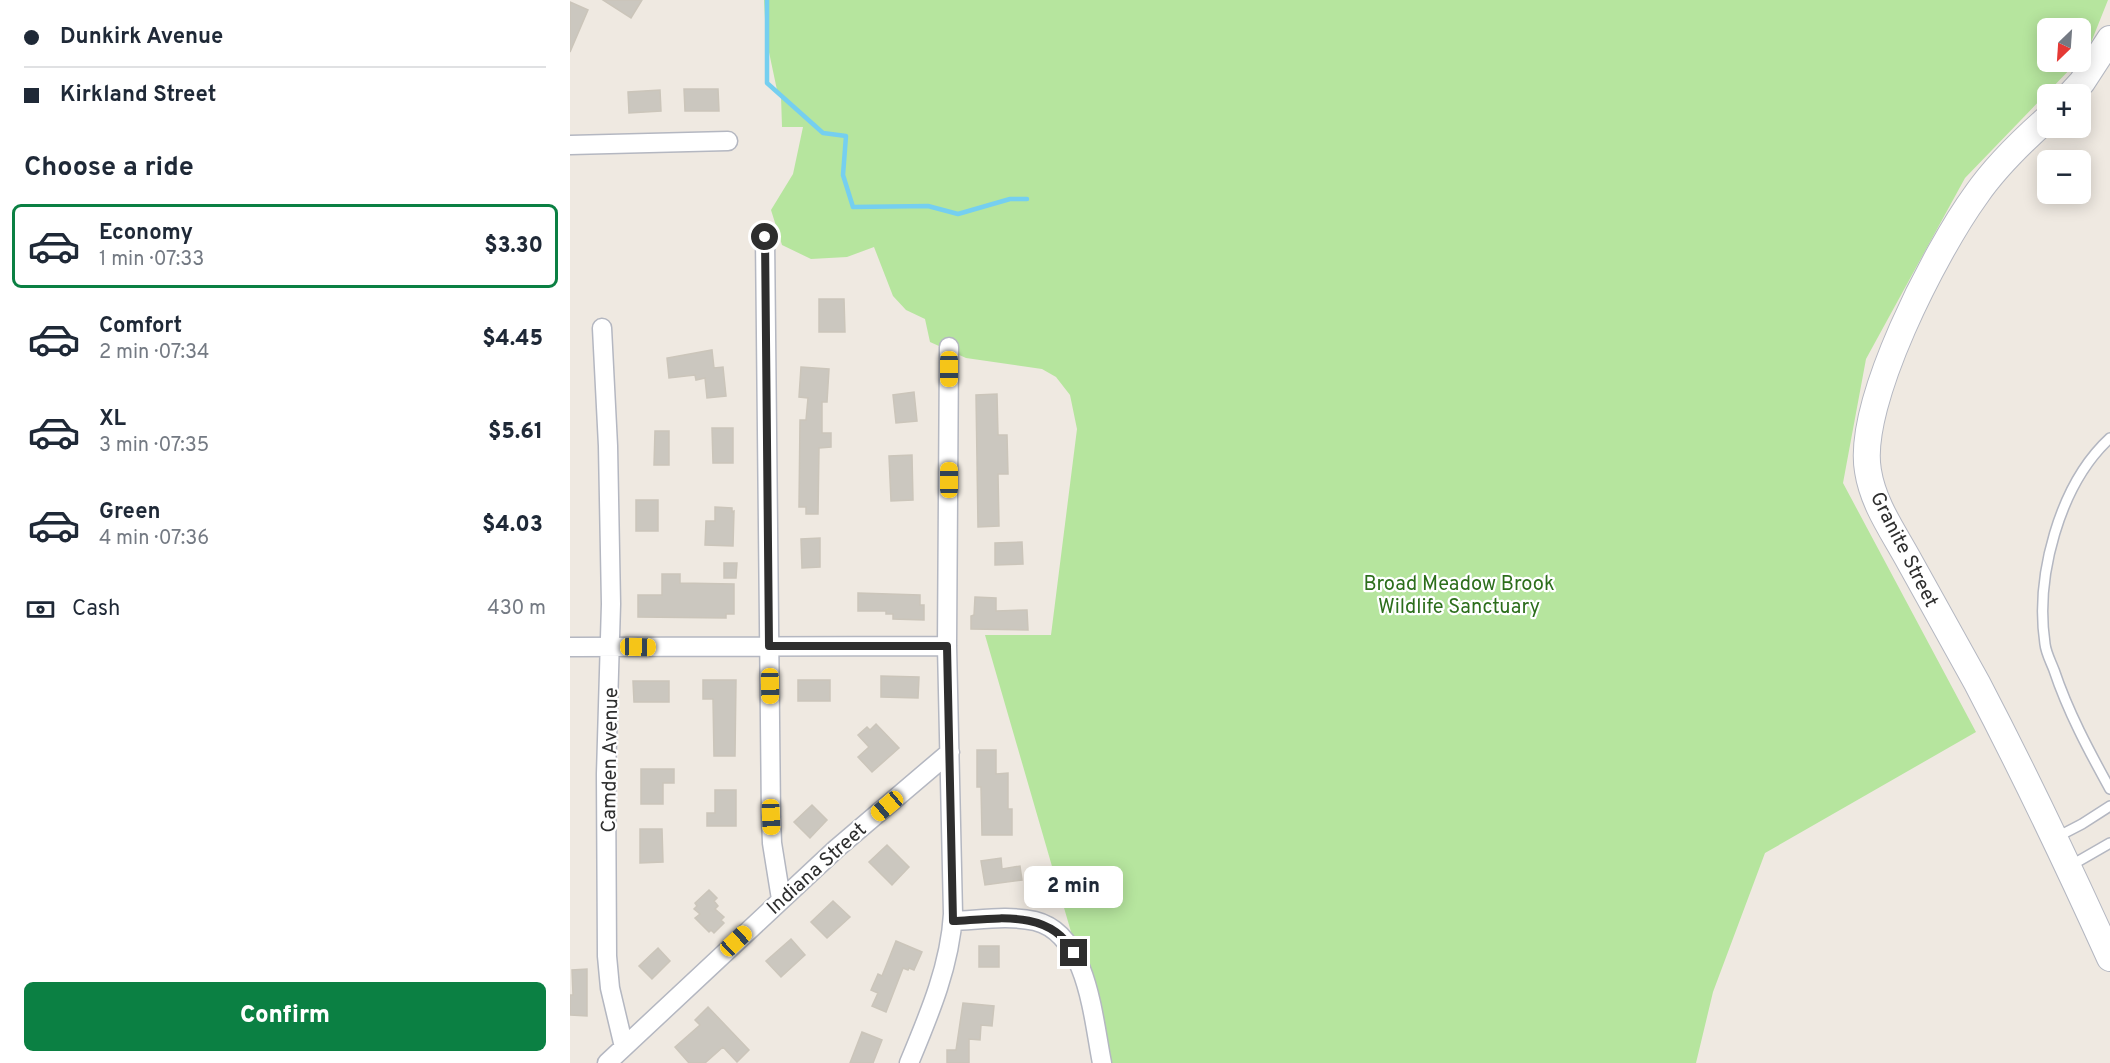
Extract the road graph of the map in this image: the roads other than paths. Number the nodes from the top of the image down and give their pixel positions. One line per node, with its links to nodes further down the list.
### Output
1 (2110, 39): 2 (street)
2 (2080, 84)
3 (2037, 127): 17 (street, Granite Street)
4 (728, 141): 5 (street)
5 (570, 145)
6 (765, 237): 10 (street)
7 (602, 328): 13 (street, Camden Avenue)
8 (949, 347): 11 (street)
9 (2110, 438): 15 (lane)
10 (769, 646): 11 (street); 13 (street); 20 (street)
11 (947, 646): 14 (street)
12 (570, 647): 13 (street)
13 (611, 647): 23 (street, Camden Avenue)
14 (950, 752): 20 (street, Indiana Street); 21 (street)
15 (2110, 789)
16 (2110, 806): 17 (lane)
17 (2054, 838): 19 (street, Granite Street)
18 (2110, 843): 19 (lane)
19 (2068, 867): 22 (street, Granite Street)
20 (781, 899): 23 (street, Indiana Street)
21 (953, 921): 25 (street); 26 (street)
22 (2110, 958)
23 (624, 1047): 24 (street, Indiana Street)
24 (607, 1063)
25 (909, 1063)
26 (1102, 1063)

